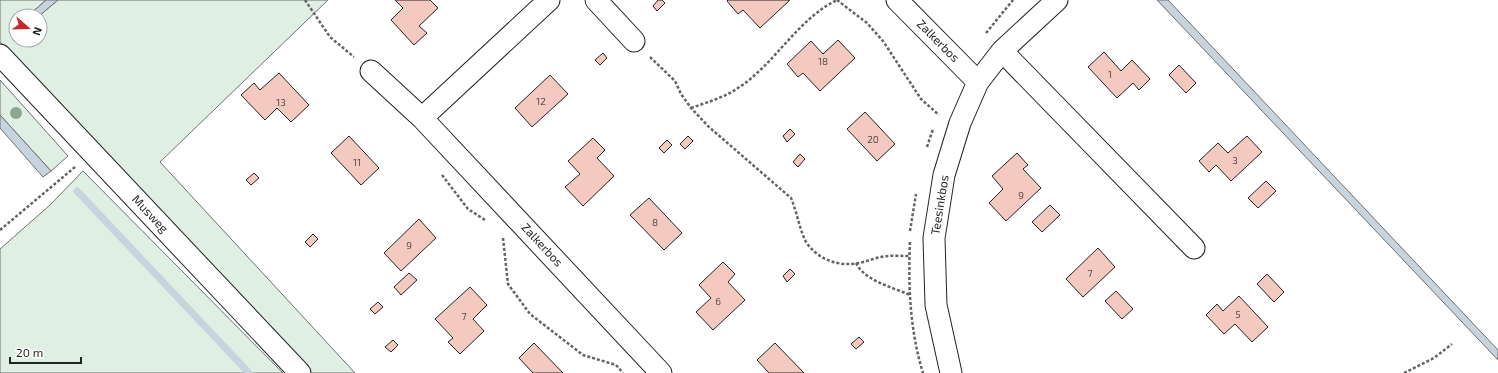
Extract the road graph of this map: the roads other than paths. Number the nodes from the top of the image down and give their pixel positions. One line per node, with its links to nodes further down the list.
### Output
1 (550, 0): 10 (street)
2 (596, 0): 5 (street)
3 (897, 0): 9 (street, Zalkerbos)
4 (1057, 0): 6 (street, Teesinkbos)
5 (634, 41)
6 (1002, 51): 9 (street, Teesinkbos); 11 (street)
7 (0, 55): 12 (street, Musweg)
8 (371, 71): 10 (street, Zalkerbos)
9 (978, 82): 14 (street, Teesinkbos)
10 (422, 118): 13 (street, Zalkerbos)
11 (1194, 248)
12 (300, 373)
13 (661, 373)
14 (951, 373)

